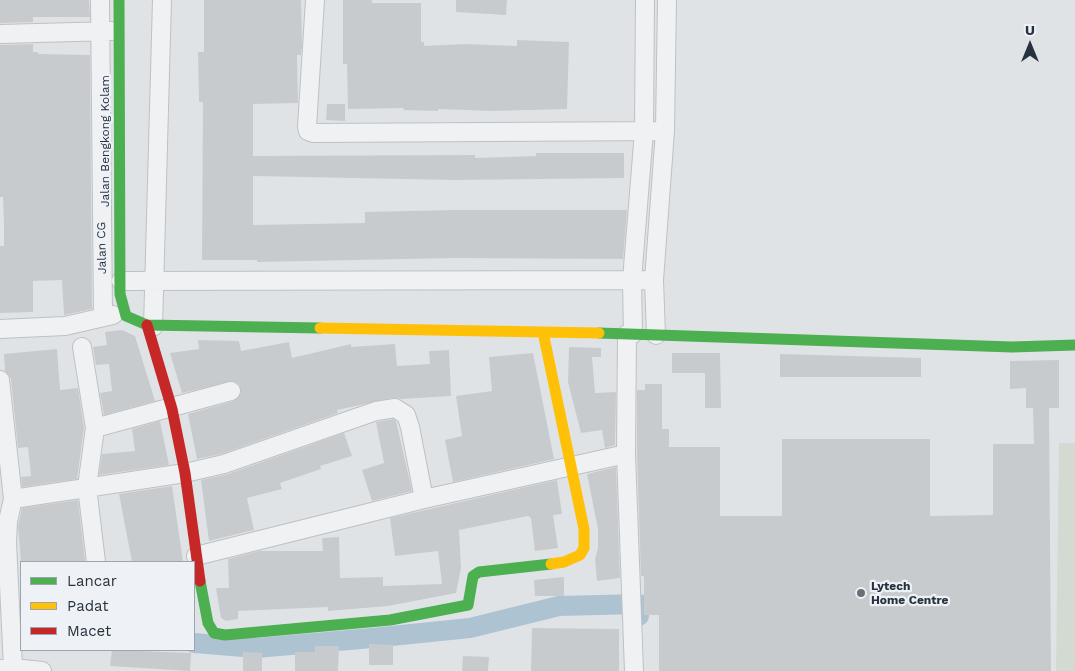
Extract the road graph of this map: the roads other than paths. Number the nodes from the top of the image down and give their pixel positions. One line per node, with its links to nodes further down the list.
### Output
1 (100, 0): 8 (street, Jalan CG)
2 (118, 0): 7 (street, Jalan Bengkong Kolam)
3 (162, 0): 15 (street)
4 (315, 0): 10 (street)
5 (644, 0): 10 (street)
6 (667, 0): 11 (street)
7 (119, 31): 8 (street); 14 (street, Jalan Bengkong Kolam)
8 (100, 32): 9 (street); 16 (street, Jalan CG)
9 (0, 34)
10 (644, 131): 11 (street); 12 (street)
11 (665, 131): 13 (street)
12 (632, 280): 13 (street); 15 (street); 21 (street)
13 (654, 280): 22 (street)
14 (121, 281): 15 (street); 17 (street, Jalan Bengkong Kolam)
15 (153, 282): 18 (street)
16 (103, 316): 17 (street); 19 (street)
17 (126, 316): 18 (street)
18 (150, 326): 20 (street); 27 (street)
19 (0, 329)
20 (543, 332): 21 (street); 30 (street)
21 (630, 334): 22 (street); 29 (street)
22 (656, 335): 23 (street)
23 (1075, 344)
24 (82, 347): 28 (street)
25 (0, 380): 33 (street)
26 (231, 391): 27 (street)
27 (172, 409): 28 (street); 31 (street)
28 (95, 428): 32 (street)
29 (626, 454): 30 (street); 39 (street)
30 (572, 465): 34 (street); 37 (street)
31 (185, 473): 32 (street); 34 (street); 35 (street)
32 (87, 487): 33 (street); 36 (street)
33 (13, 499): 38 (street)
34 (424, 499): 35 (street)
35 (196, 556): 37 (street)
36 (96, 561)
37 (198, 602)
38 (22, 670)
39 (634, 671)

